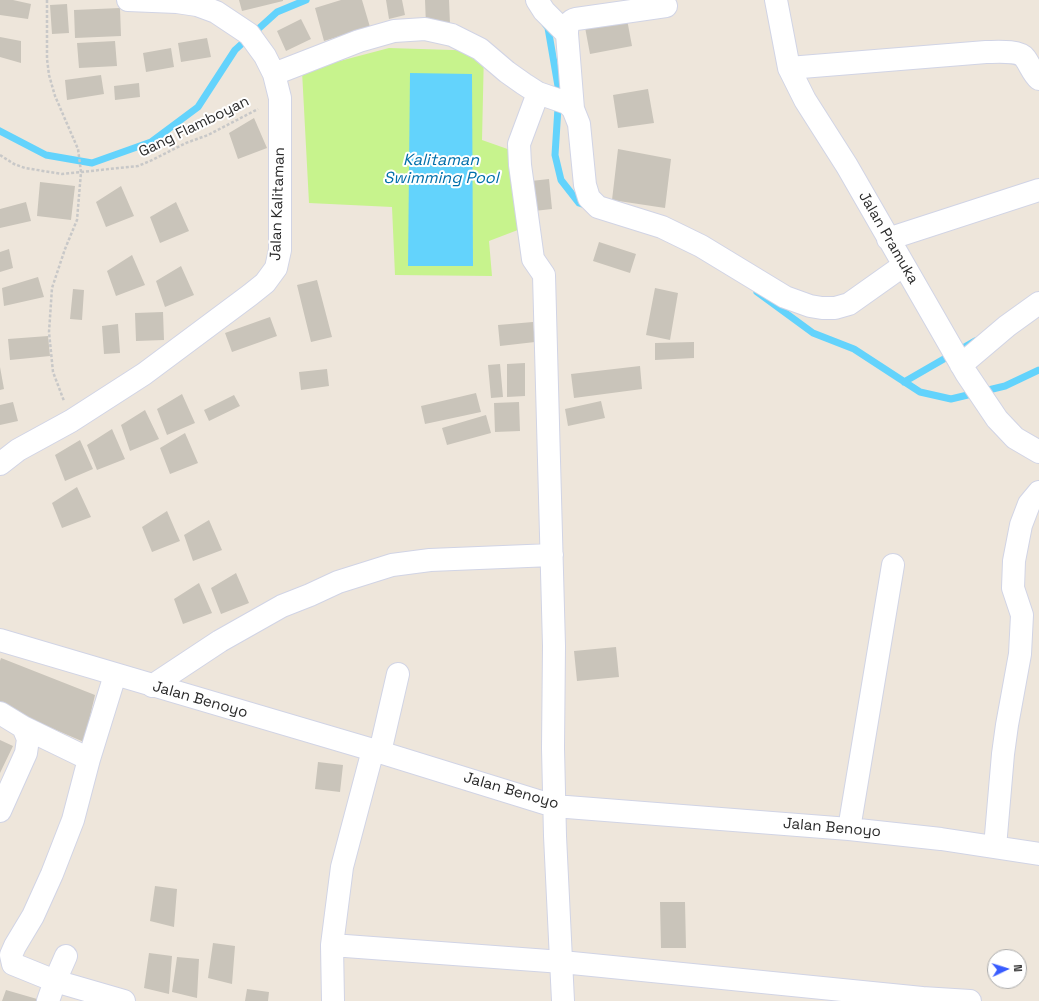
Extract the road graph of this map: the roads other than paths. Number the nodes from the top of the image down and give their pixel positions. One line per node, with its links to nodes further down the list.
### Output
1 (128, 0): 6 (street, Jalan Kalitaman)
2 (537, 0): 5 (street)
3 (776, 0): 7 (street, Jalan Pramuka)
4 (666, 6): 5 (street)
5 (567, 34): 9 (street)
6 (270, 65): 9 (street); 16 (street, Jalan Kalitaman)
7 (789, 68): 8 (street); 11 (street, Jalan Pramuka)
8 (1039, 79)
9 (558, 101): 12 (street); 18 (street)
10 (1039, 190): 11 (street)
11 (888, 239): 12 (street, Jalan Pramuka)
12 (904, 265): 14 (street, Jalan Pramuka)
13 (1039, 303): 14 (street)
14 (962, 366): 15 (street, Jalan Pramuka)
15 (1039, 452)
16 (0, 464)
17 (1039, 492): 20 (street)
18 (552, 555): 24 (street); 29 (street)
19 (893, 565): 31 (street)
20 (1031, 616): 32 (street)
21 (0, 640): 23 (street, Jalan Benoyo)
22 (398, 674): 27 (street)
23 (115, 675): 24 (street, Jalan Benoyo); 28 (street)
24 (152, 686): 27 (street, Jalan Benoyo)
25 (0, 713): 26 (street)
26 (23, 727): 28 (street); 30 (street)
27 (376, 751): 29 (street, Jalan Benoyo); 34 (street)
28 (89, 759): 37 (street)
29 (554, 806): 31 (street, Jalan Benoyo); 36 (street)
30 (0, 811)
31 (850, 829): 32 (street, Jalan Benoyo)
32 (994, 847): 33 (street, Jalan Benoyo)
33 (1039, 854)
34 (332, 945): 36 (street); 40 (street)
35 (66, 956): 37 (street)
36 (562, 962): 38 (street); 41 (street)
37 (51, 991): 39 (street)
38 (921, 999): 42 (street)
39 (124, 1001)
40 (333, 1001)
41 (563, 1001)
42 (970, 1001)

